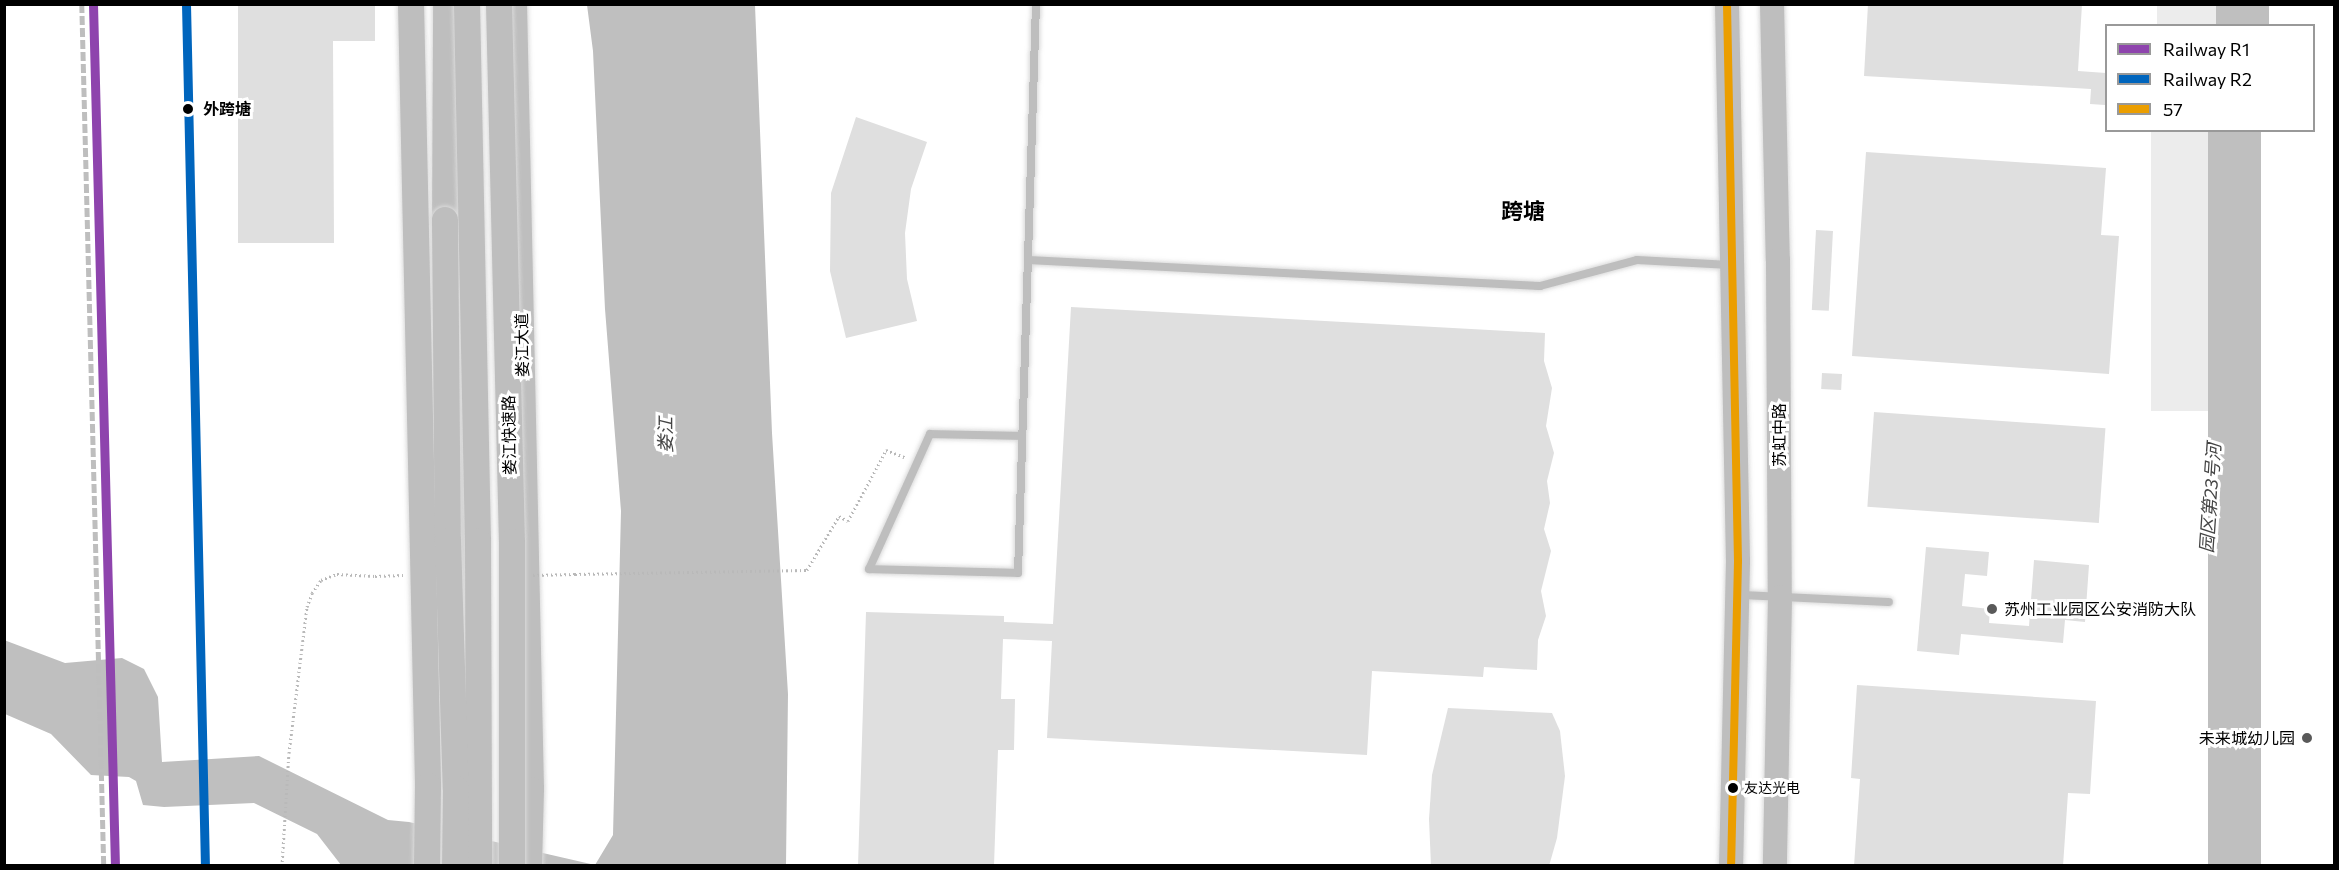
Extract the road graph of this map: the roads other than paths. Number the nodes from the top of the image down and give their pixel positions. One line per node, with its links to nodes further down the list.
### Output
1 (411, 4): 16 (highway, bridge)
2 (446, 4): 17 (highway, bridge)
3 (451, 4): 18 (main road)
4 (467, 4): 19 (highway, 娄江快速路, bridge)
5 (501, 4): 20 (highway, 娄江快速路, bridge)
6 (515, 4): 21 (main road, 娄江大道)
7 (1036, 4): 10 (lane)
8 (1727, 4): 11 (main road)
9 (1772, 4): 14 (main road, 苏虹中路)
10 (1028, 260): 11 (lane); 12 (lane)
11 (1731, 265): 13 (main road)
12 (1022, 436): 12 (lane)
13 (1738, 595): 14 (lane); 22 (main road)
14 (1780, 597): 15 (lane); 23 (main road, 苏虹中路)
15 (1889, 602)
16 (427, 866)
17 (455, 866)
18 (464, 866)
19 (479, 866)
20 (512, 866)
21 (530, 866)
22 (1731, 866)
23 (1775, 866)

